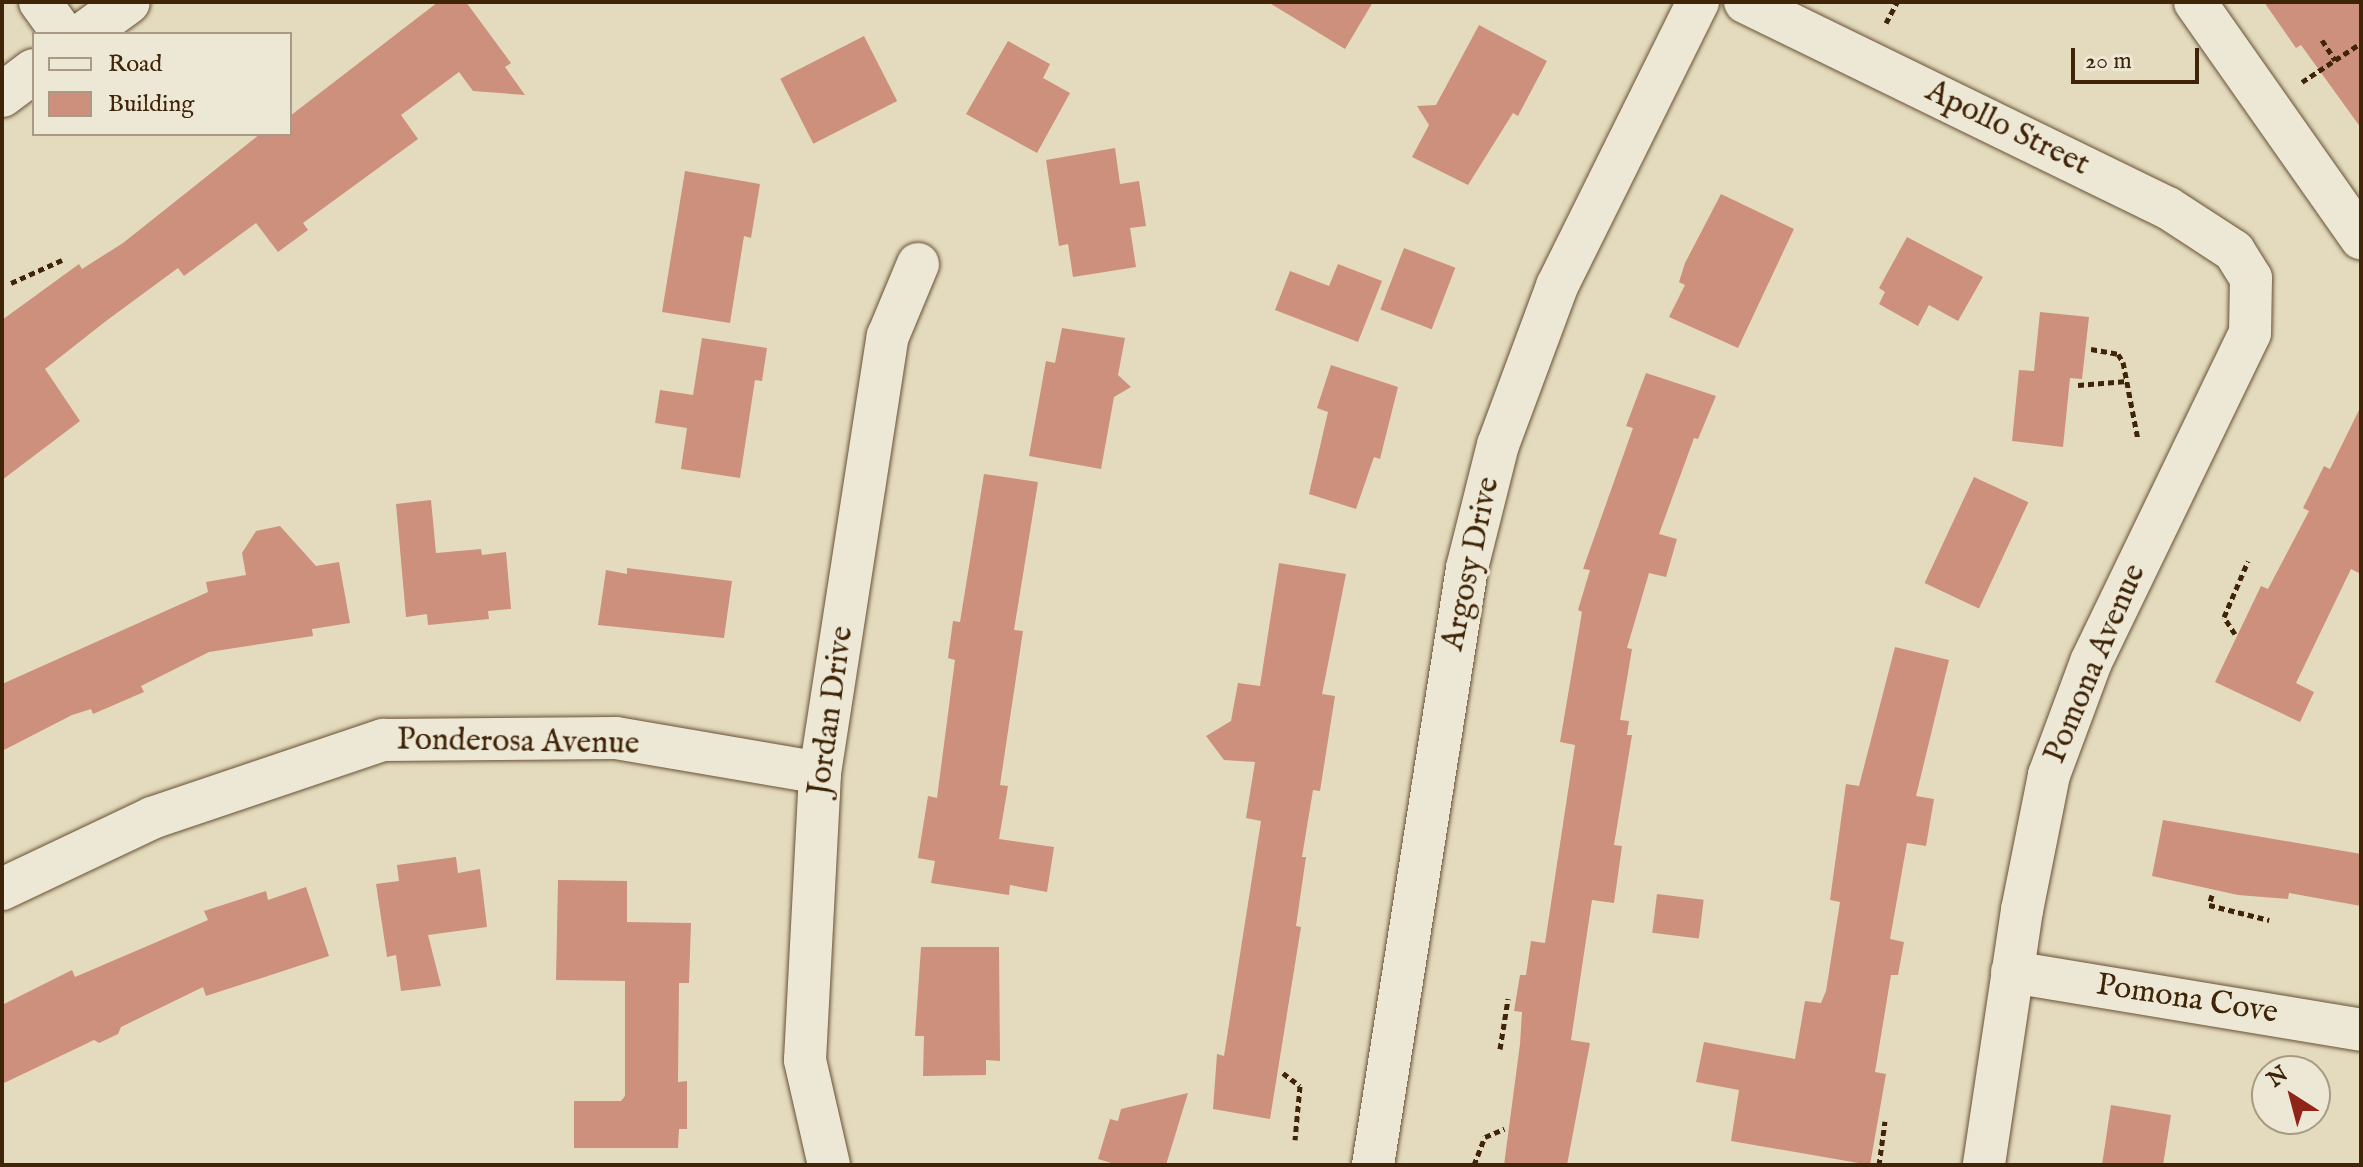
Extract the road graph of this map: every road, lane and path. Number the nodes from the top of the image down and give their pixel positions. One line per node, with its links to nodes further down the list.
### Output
1 (40, 2): 6 (street)
2 (128, 2): 7 (main road)
3 (1698, 2): 38 (street, Argosy Drive)
4 (1745, 2): 17 (street, Apollo Street)
5 (2195, 2): 13 (street)
6 (62, 32)
7 (87, 32)
8 (2322, 40): 10 (path)
9 (2361, 43): 10 (path)
10 (2335, 60): 13 (path)
11 (32, 72): 12 (main road)
12 (2, 95)
13 (2268, 105): 14 (street)
14 (2361, 238)
15 (62, 260): 18 (path)
16 (918, 264): 25 (street, Jordan Drive)
17 (2251, 278): 29 (street, Pomona Avenue)
18 (11, 283)
19 (2091, 349): 20 (path)
20 (2127, 381): 21 (path); 22 (path)
21 (2078, 385)
22 (2138, 440)
23 (2248, 561): 24 (path)
24 (2235, 634)
25 (820, 773): 26 (street, Ponderosa Avenue); 37 (street, Jordan Drive)
26 (2, 889)
27 (2212, 895): 28 (path)
28 (2269, 920)
29 (2012, 972): 31 (street, Pomona Cove); 41 (street, Pomona Avenue)
30 (1508, 999): 32 (path)
31 (2361, 1030)
32 (1500, 1049)
33 (1283, 1073): 36 (path)
34 (1885, 1121): 40 (path)
35 (1504, 1129): 39 (path)
36 (1295, 1140)
37 (829, 1165)
38 (1373, 1165)
39 (1474, 1165)
40 (1879, 1165)
41 (1984, 1165)

